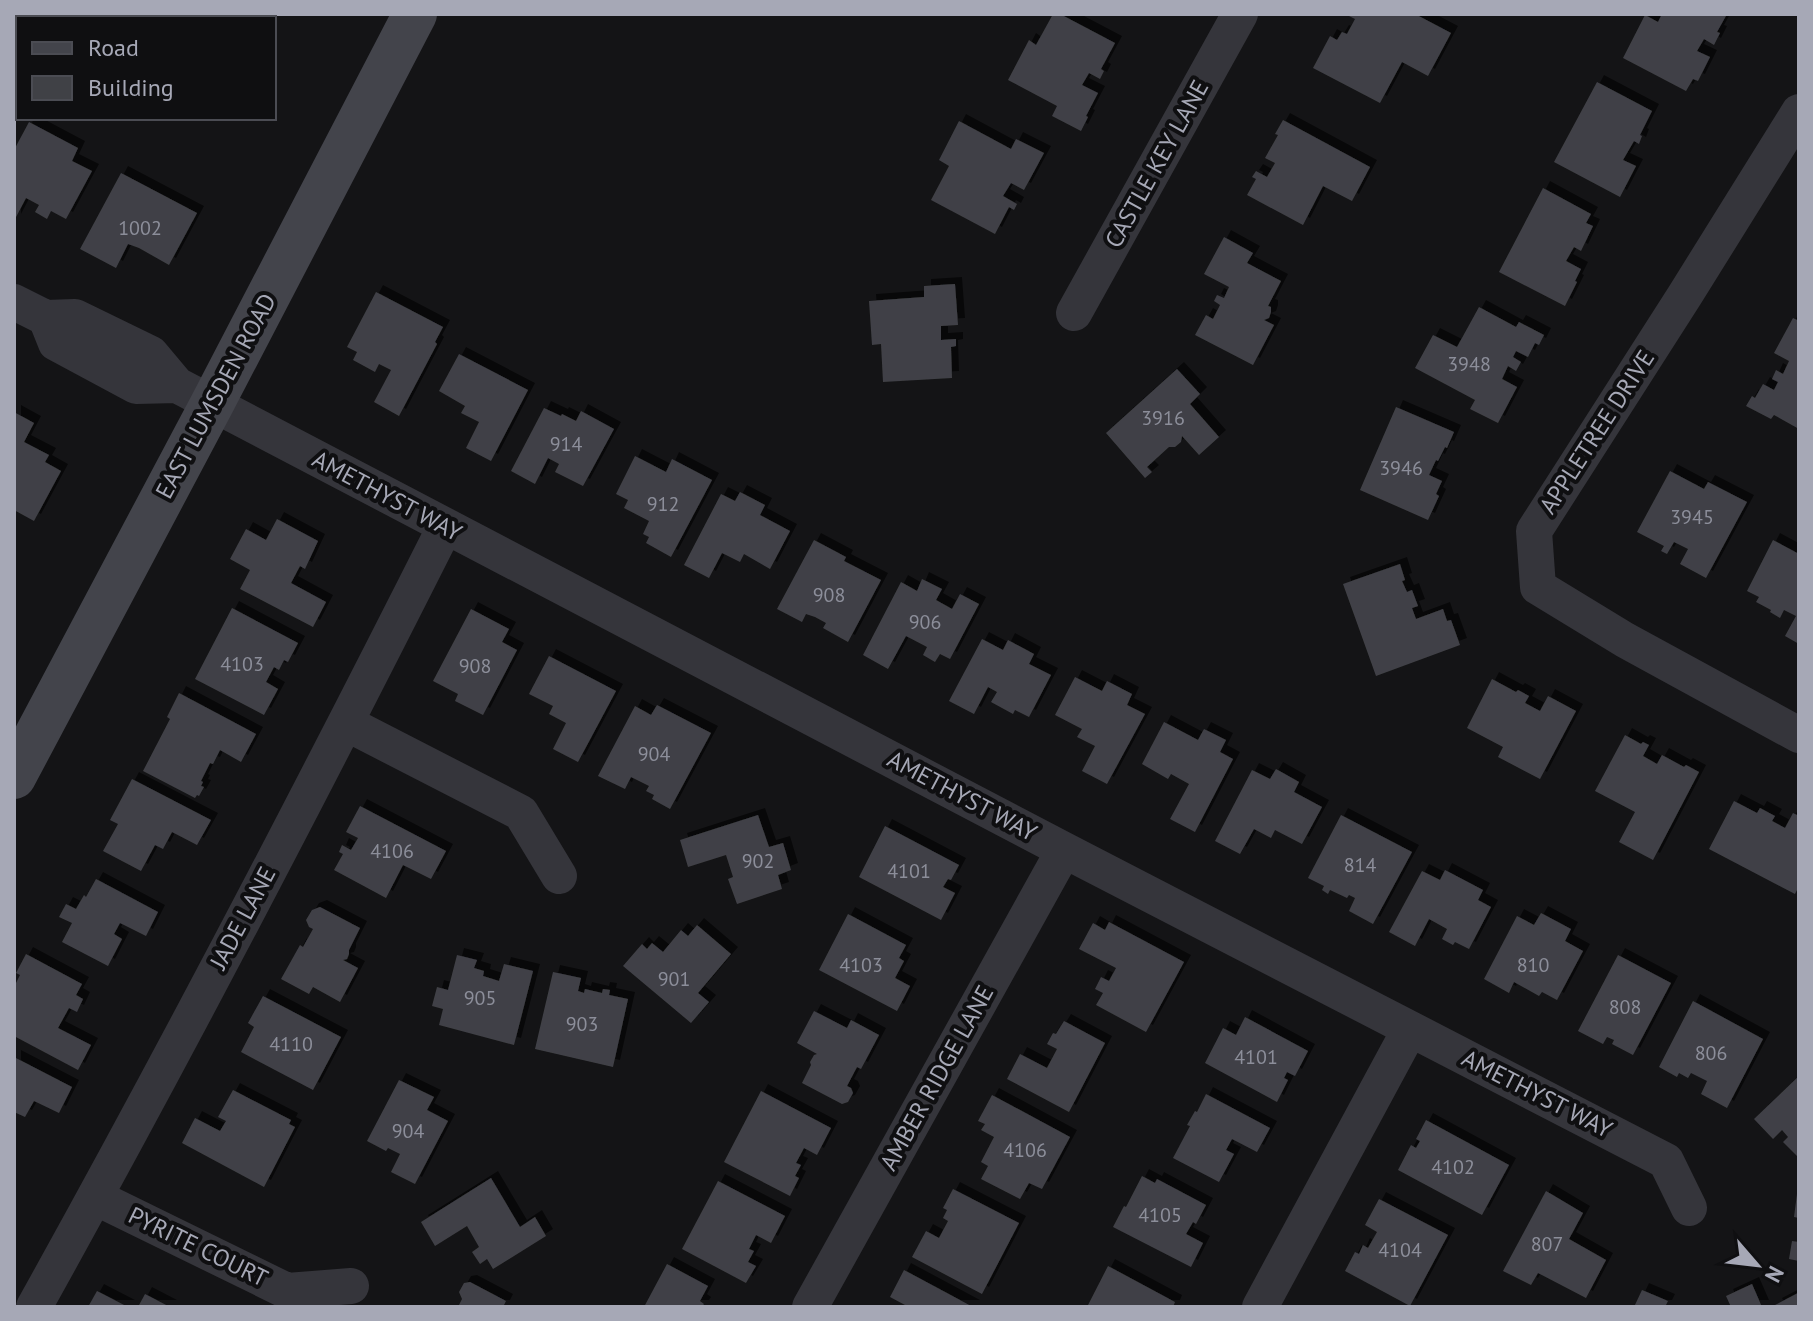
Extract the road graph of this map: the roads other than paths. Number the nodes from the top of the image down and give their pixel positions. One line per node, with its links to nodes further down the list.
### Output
1 (415, 14): 6 (street, EAST LUMSDEN ROAD)
2 (1240, 14): 5 (street, CASTLE KEY LANE)
3 (1799, 112): 9 (street, APPLETREE DRIVE)
4 (14, 302): 6 (street)
5 (1074, 313)
6 (195, 394): 7 (street, AMETHYST WAY); 10 (street, EAST LUMSDEN ROAD)
7 (445, 527): 8 (street, JADE LANE); 11 (street, AMETHYST WAY)
8 (346, 723): 12 (street); 14 (street, JADE LANE)
9 (1799, 735)
10 (14, 777)
11 (1064, 850): 13 (street, AMETHYST WAY); 18 (street, AMBER RIDGE LANE)
12 (559, 876)
13 (1410, 1029): 15 (street, AMETHYST WAY); 19 (street)
14 (95, 1197): 16 (street, PYRITE COURT); 17 (street, JADE LANE)
15 (1689, 1208)
16 (351, 1286)
17 (34, 1307)
18 (810, 1307)
19 (1260, 1307)

